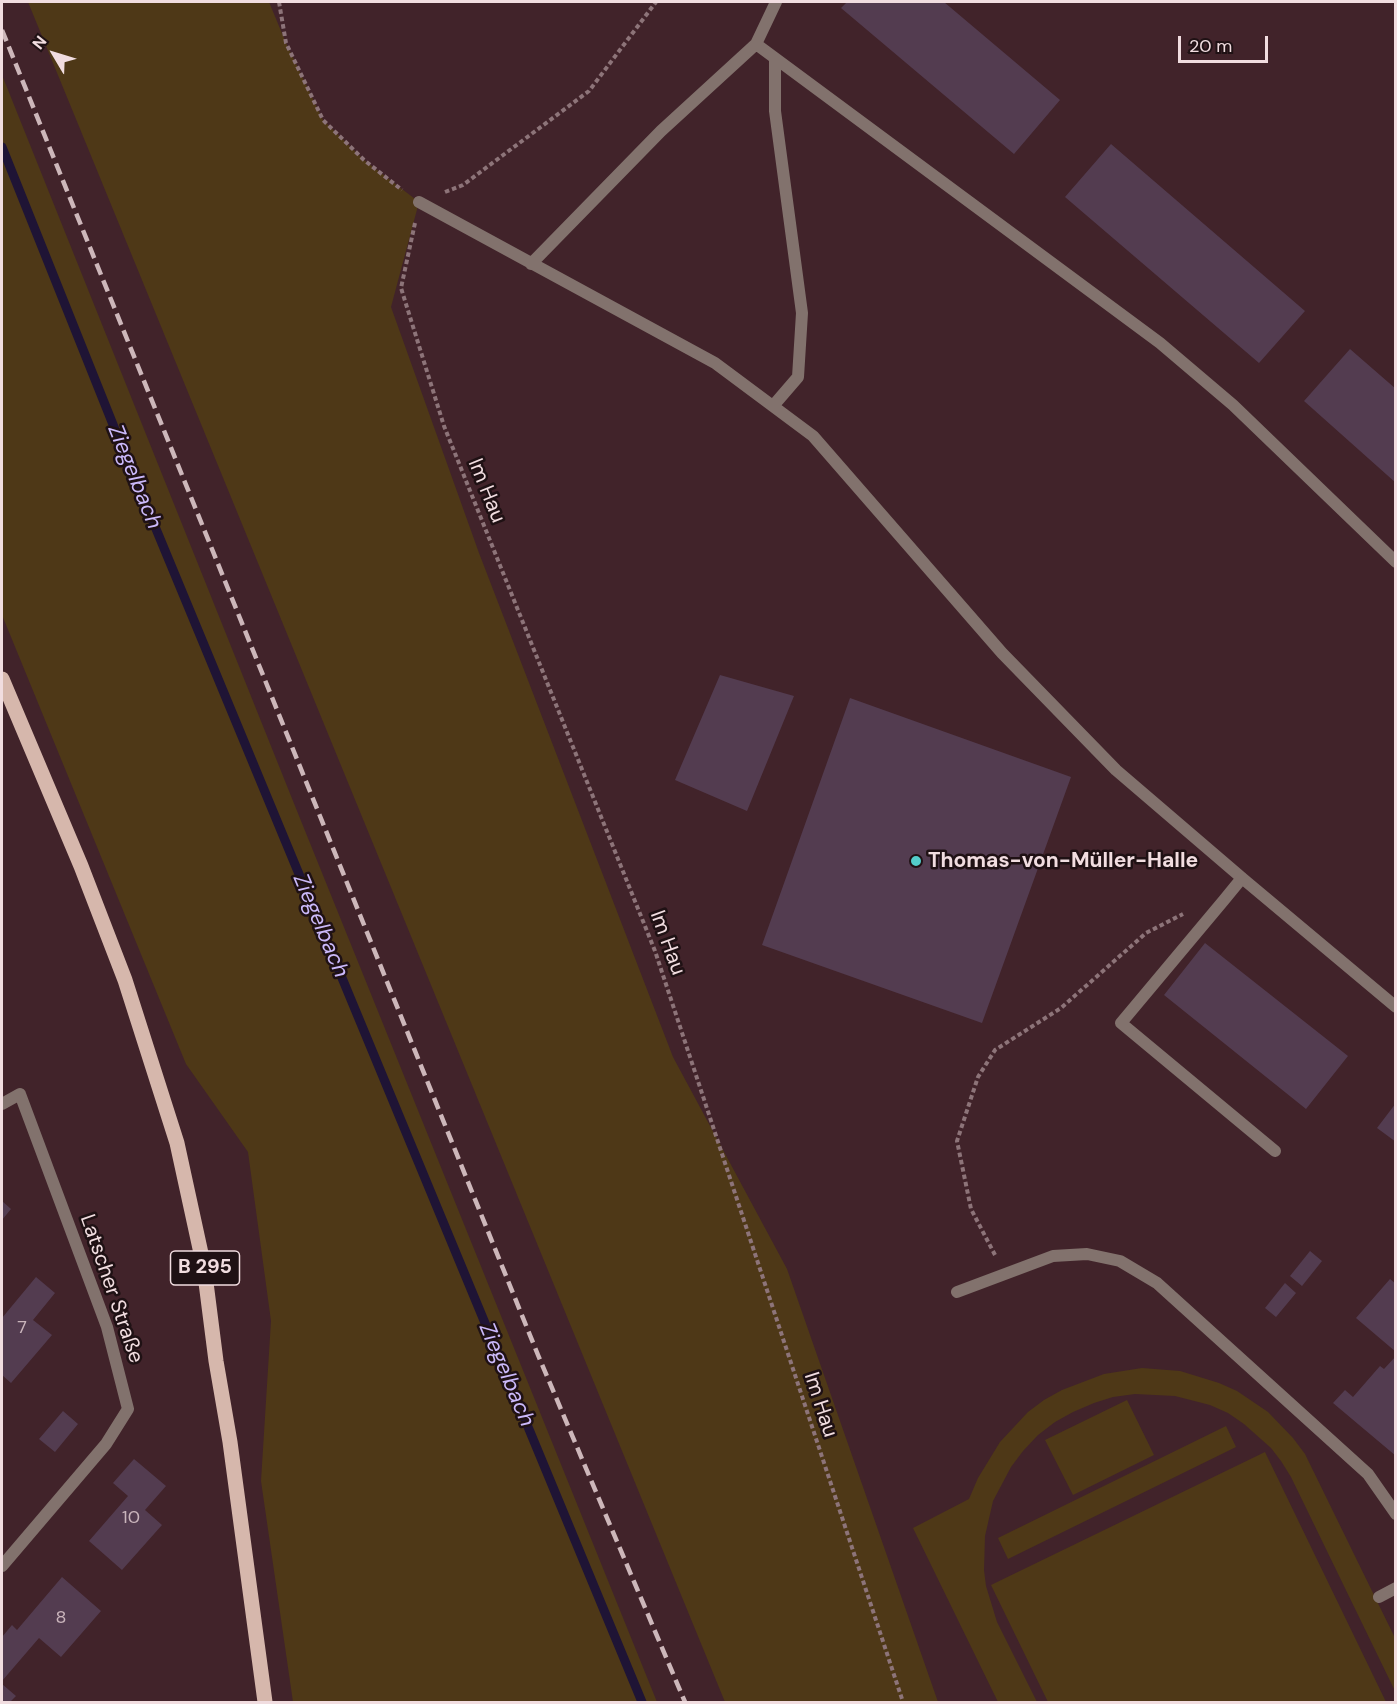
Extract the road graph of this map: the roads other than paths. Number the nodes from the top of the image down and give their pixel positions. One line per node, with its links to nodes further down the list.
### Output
1 (776, 2): 2 (street)
2 (756, 44): 3 (street); 5 (street)
3 (775, 58): 6 (street); 7 (street)
4 (419, 202): 5 (street)
5 (531, 264): 6 (street)
6 (773, 406): 9 (street)
7 (1395, 562)
8 (2, 679): 18 (main road, B 295)
9 (1242, 878): 10 (street); 12 (street)
10 (1395, 1007)
11 (2, 1104): 15 (street, Latscher Straße)
12 (1275, 1151)
13 (957, 1292): 14 (street)
14 (1395, 1514)
15 (2, 1566)
16 (1395, 1588): 17 (street)
17 (1379, 1596)
18 (265, 1702)

